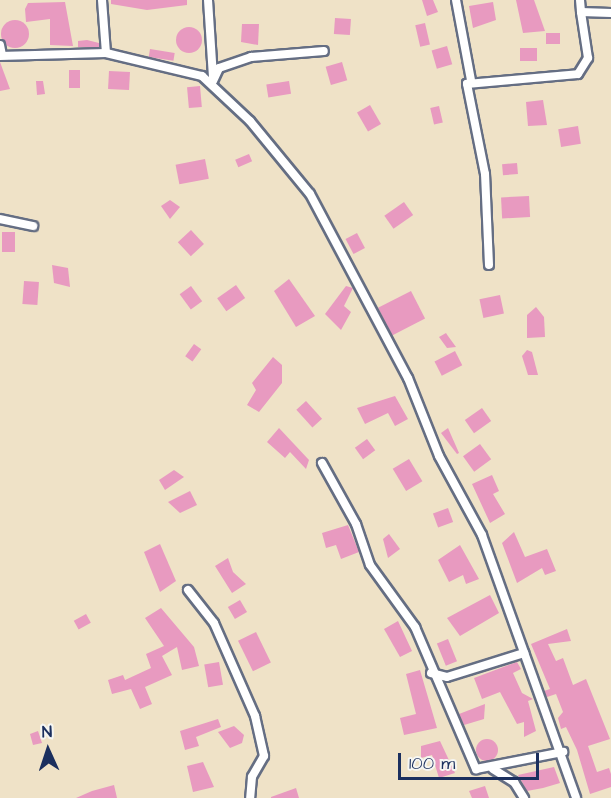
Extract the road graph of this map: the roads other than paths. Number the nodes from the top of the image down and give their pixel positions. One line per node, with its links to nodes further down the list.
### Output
1 (102, 0): 9 (street)
2 (208, 0): 12 (street)
3 (456, 0): 11 (street)
4 (580, 0): 5 (street)
5 (581, 12): 6 (street); 11 (street)
6 (611, 13)
7 (0, 45): 10 (street)
8 (324, 51): 12 (street)
9 (106, 53): 10 (street); 12 (street)
10 (1, 56)
11 (471, 80): 15 (street)
12 (213, 81): 18 (street)
13 (0, 219): 14 (street)
14 (33, 226)
15 (489, 265)
16 (322, 463): 19 (street)
17 (188, 590): 22 (street)
18 (524, 653): 19 (street); 20 (street)
19 (431, 673): 21 (street)
20 (563, 752): 21 (street); 24 (street)
21 (493, 769): 23 (street)
22 (250, 798)
23 (524, 798)
24 (576, 798)

